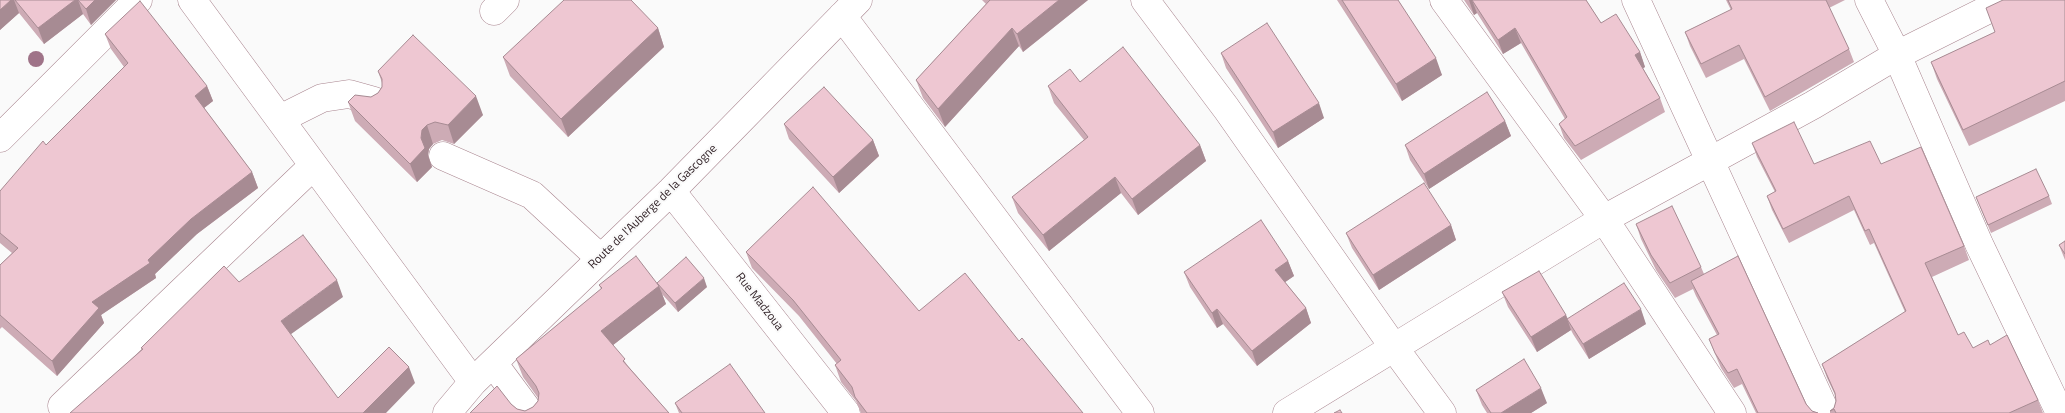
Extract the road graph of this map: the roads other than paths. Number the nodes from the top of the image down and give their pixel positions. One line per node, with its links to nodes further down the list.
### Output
1 (138, 0): 12 (street)
2 (192, 0): 11 (street)
3 (1146, 0): 19 (street)
4 (1444, 0): 17 (street)
5 (1636, 0): 14 (street)
6 (1869, 0): 9 (street)
7 (2007, 0): 9 (street)
8 (850, 8): 16 (street, Route de l'Auberge de la Gascogne); 26 (street)
9 (1897, 55): 14 (street); 31 (street)
10 (374, 101): 11 (street)
11 (280, 119): 15 (street)
12 (0, 138)
13 (443, 156): 18 (street)
14 (1710, 163): 17 (street); 30 (street)
15 (313, 166): 21 (street); 22 (street)
16 (671, 190): 18 (street, Route de l'Auberge de la Gascogne); 25 (street, Rue Madzoua)
17 (1604, 219): 19 (street); 29 (street)
18 (600, 258): 20 (street, Route de l'Auberge de la Gascogne)
19 (1395, 349): 27 (street); 28 (street)
20 (492, 363): 21 (street, Route de l'Auberge de la Gascogne); 24 (street)
21 (473, 382): 23 (street, Route de l'Auberge de la Gascogne)
22 (62, 406)
23 (447, 413)
24 (530, 413)
25 (846, 413)
26 (1140, 413)
27 (1287, 413)
28 (1442, 413)
29 (1732, 413)
30 (1826, 413)
31 (2063, 413)

